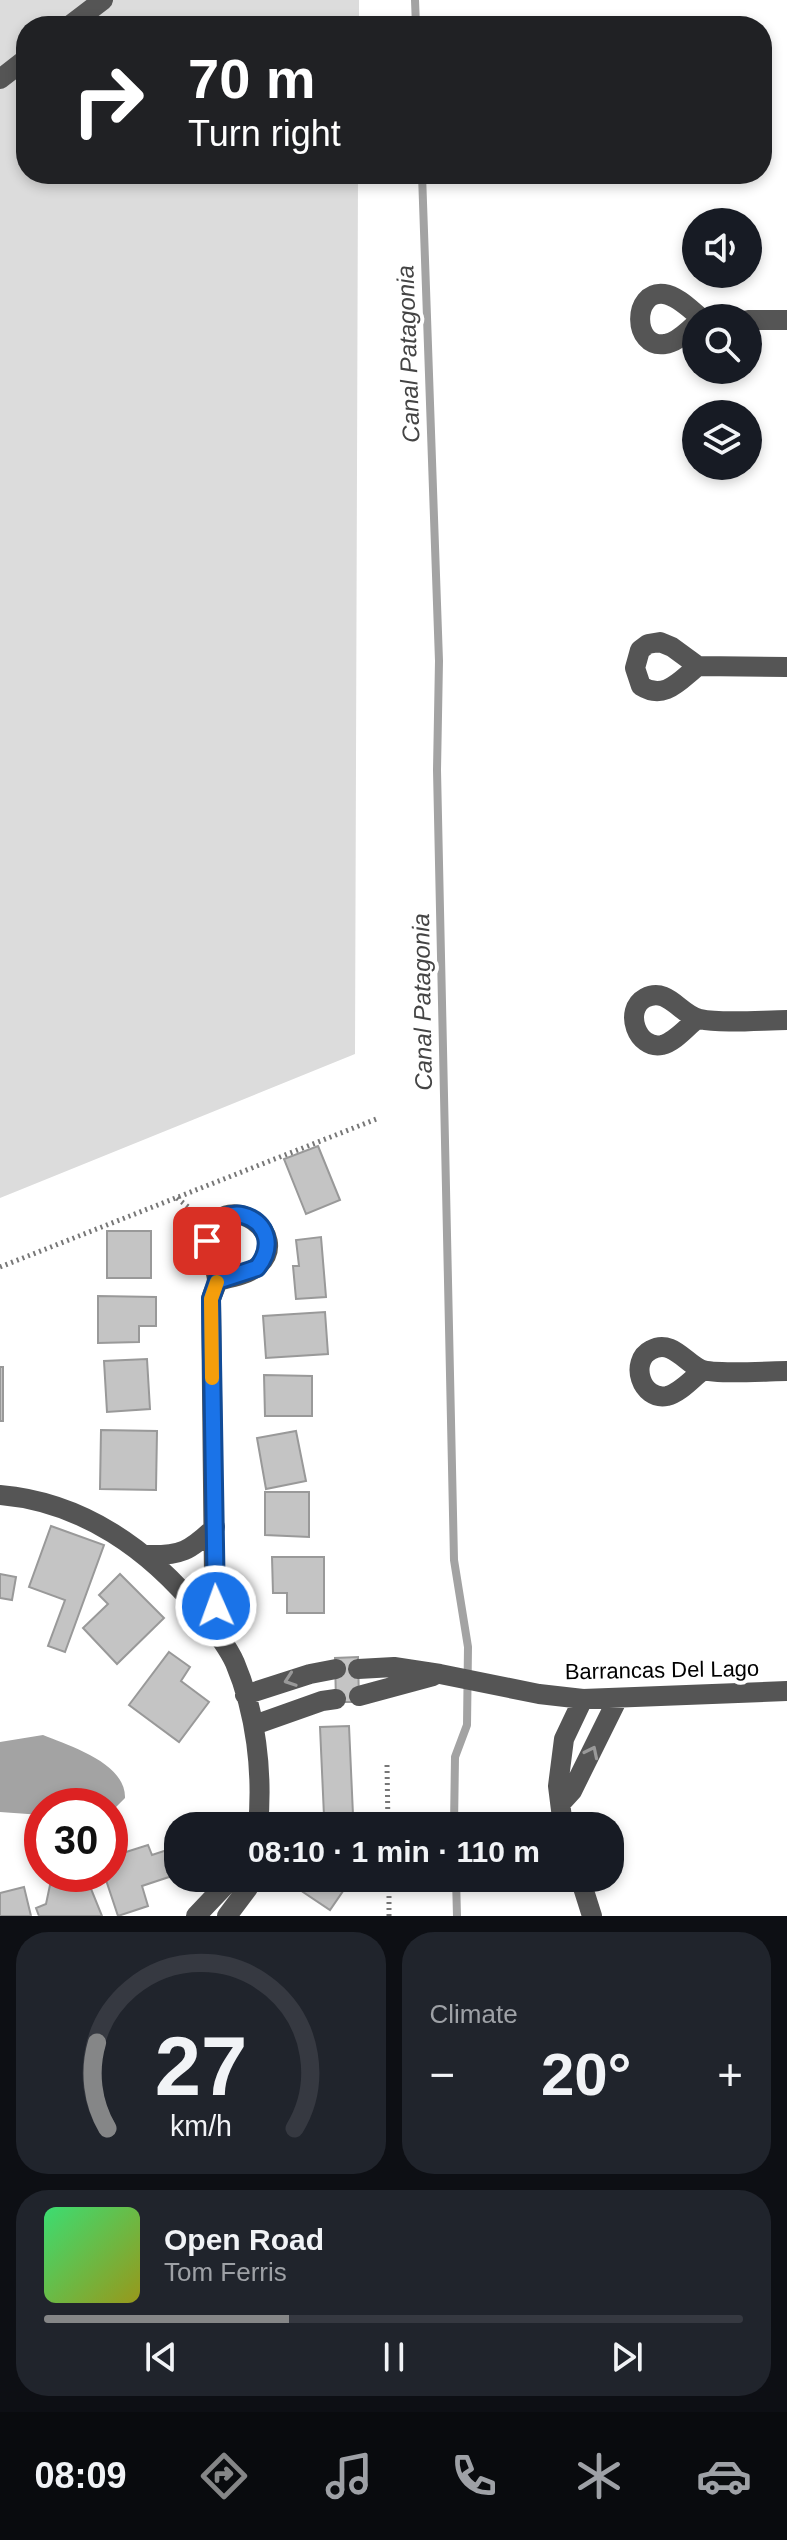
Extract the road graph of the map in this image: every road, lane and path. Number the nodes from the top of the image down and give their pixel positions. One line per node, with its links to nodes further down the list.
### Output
1 (103, 0): 2 (street)
2 (82, 16)
3 (16, 67): 4 (street)
4 (0, 79)
5 (683, 304): 8 (street)
6 (762, 320): 7 (street)
7 (787, 320)
8 (682, 335)
9 (698, 666): 10 (street)
10 (787, 667)
11 (697, 1019): 12 (street)
12 (787, 1020)
13 (379, 1118): 14 (path)
14 (0, 1267)
15 (217, 1281): 19 (street)
16 (702, 1371): 17 (street)
17 (787, 1371)
18 (0, 1495): 20 (street)
19 (215, 1527): 20 (street); 21 (street)
20 (146, 1555): 21 (street)
21 (218, 1634): 26 (street)
22 (336, 1669): 26 (street, one-way to 26)
23 (358, 1669): 24 (street, Barrancas Del Lago)
24 (440, 1674): 27 (street); 30 (street, Barrancas Del Lago)
25 (787, 1691): 28 (street, Barrancas Del Lago)
26 (245, 1695): 31 (street)
27 (359, 1696)
28 (618, 1698): 30 (street, Barrancas Del Lago); 33 (street, one-way to 28)
29 (336, 1699): 31 (street)
30 (583, 1699): 33 (street)
31 (254, 1725): 34 (street)
32 (387, 1765): 35 (path)
33 (562, 1802): 36 (street)
34 (259, 1812)
35 (388, 1812)
36 (562, 1812)
37 (219, 1892): 41 (street)
38 (245, 1892): 42 (street)
39 (389, 1892): 43 (path)
40 (584, 1892): 44 (street)
41 (196, 1916)
42 (227, 1916)
43 (389, 1916)
44 (592, 1916)

